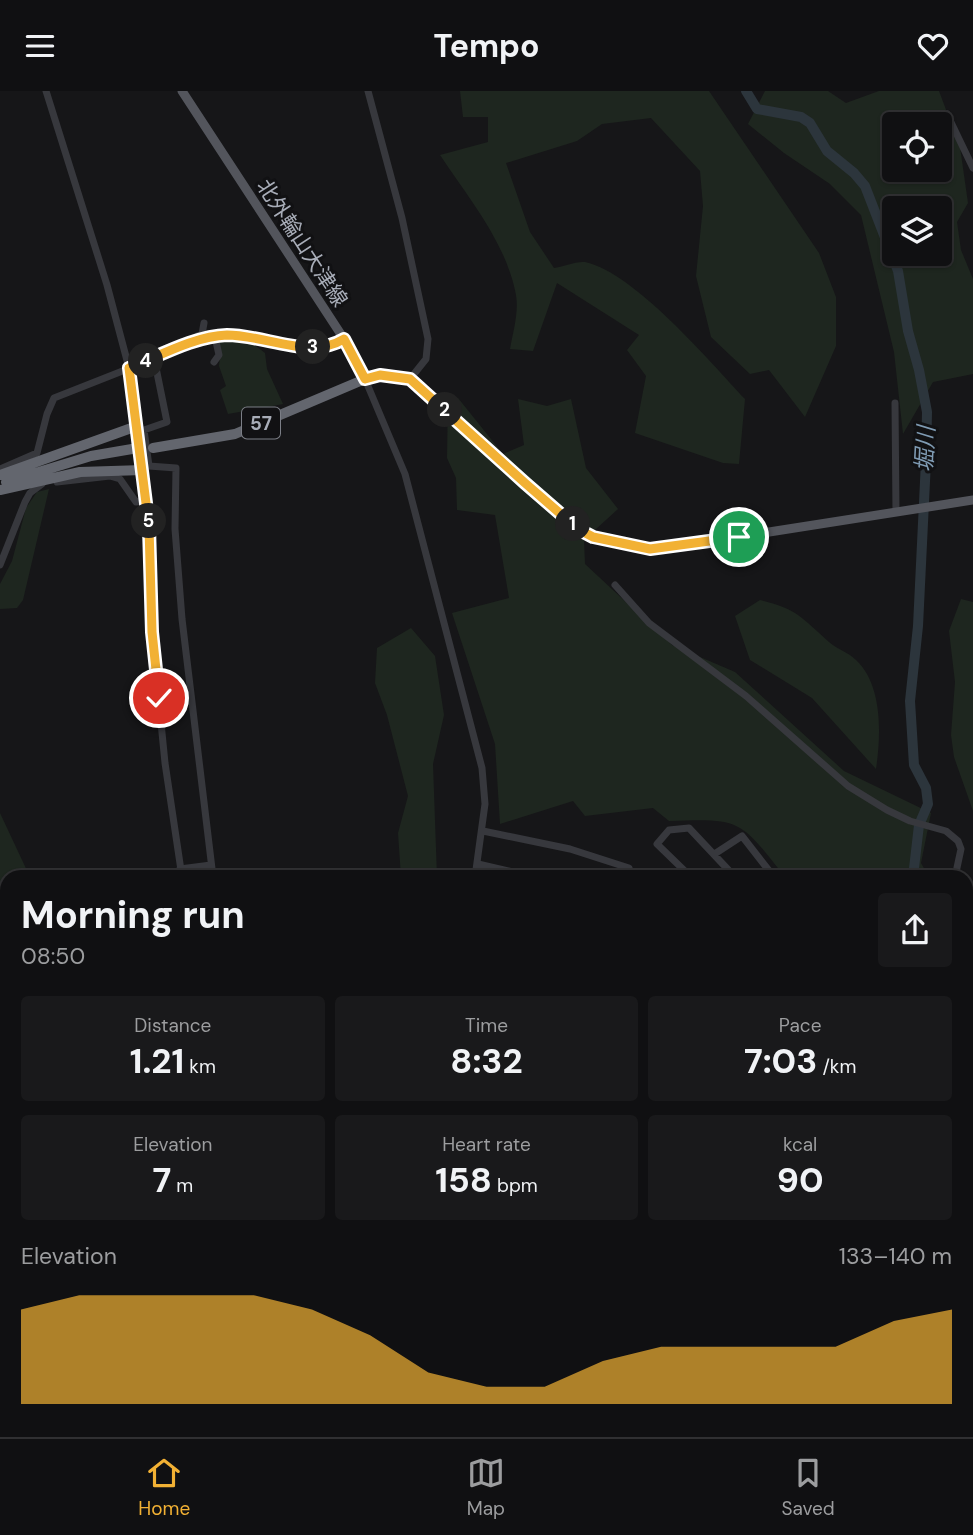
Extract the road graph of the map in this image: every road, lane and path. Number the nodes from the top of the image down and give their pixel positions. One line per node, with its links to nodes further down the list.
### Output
1 (46, 91): 12 (street)
2 (368, 91): 14 (street)
3 (184, 92): 8 (main road, 北外輪山大津線)
4 (952, 125): 5 (street)
5 (973, 169)
6 (204, 323): 9 (street)
7 (215, 337): 8 (street); 9 (street); 11 (street)
8 (344, 339): 13 (main road, 北外輪山大津線)
9 (191, 344): 10 (street)
10 (154, 358): 12 (street); 32 (street)
11 (214, 362)
12 (129, 368): 16 (street); 19 (street)
13 (365, 379): 14 (main road); 17 (highway, 57); 29 (street)
14 (410, 379): 26 (main road)
15 (895, 403): 26 (street)
16 (137, 426): 20 (street); 21 (highway)
17 (153, 448)
18 (132, 449): 22 (highway)
19 (0, 469)
20 (143, 470): 23 (highway); 25 (street)
21 (0, 475)
22 (0, 484)
23 (0, 490)
24 (973, 500): 26 (main road)
25 (146, 501): 27 (street); 33 (street)
26 (896, 512)
27 (0, 565)
28 (615, 585): 42 (street)
29 (483, 831): 31 (street); 38 (street)
30 (716, 853): 39 (street); 40 (street); 41 (street)
31 (478, 864): 36 (street); 37 (street)
32 (211, 865): 34 (street); 35 (street)
33 (181, 870)
34 (192, 870)
35 (212, 870)
36 (477, 870)
37 (504, 870)
38 (627, 870)
39 (684, 870)
40 (729, 870)
41 (768, 870)
42 (956, 870)

